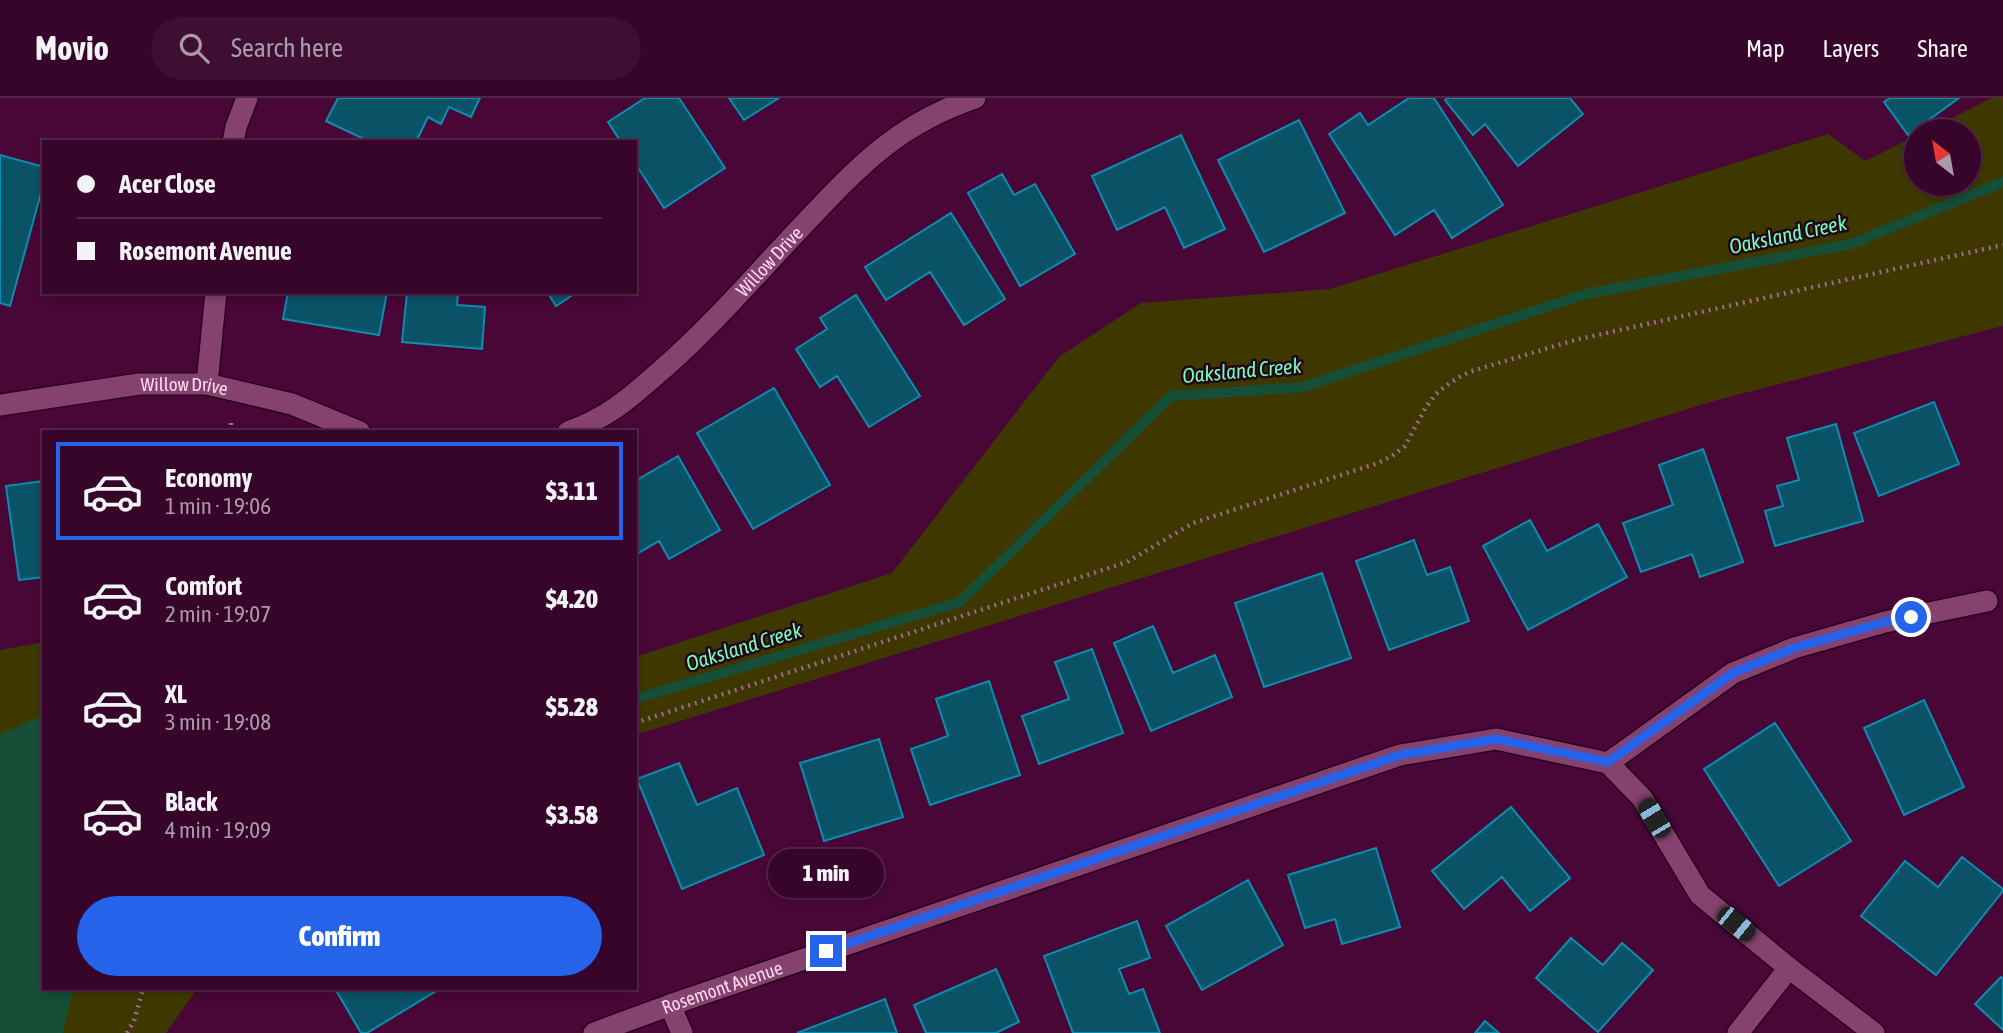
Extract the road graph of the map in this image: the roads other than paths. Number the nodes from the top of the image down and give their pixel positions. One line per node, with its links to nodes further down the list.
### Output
1 (247, 98): 3 (street)
2 (975, 98): 8 (street, Willow Drive)
3 (233, 140)
4 (216, 294): 5 (street)
5 (207, 384): 6 (street, Willow Drive); 7 (street, Willow Drive)
6 (0, 405)
7 (355, 430)
8 (573, 430)
9 (1987, 601): 10 (street)
10 (1608, 762): 11 (street); 12 (street, Rosemont Avenue)
11 (1788, 968): 15 (street); 16 (street)
12 (670, 1005): 13 (street, Rosemont Avenue); 14 (street)
13 (594, 1033)
14 (682, 1033)
15 (1738, 1033)
16 (1874, 1033)

